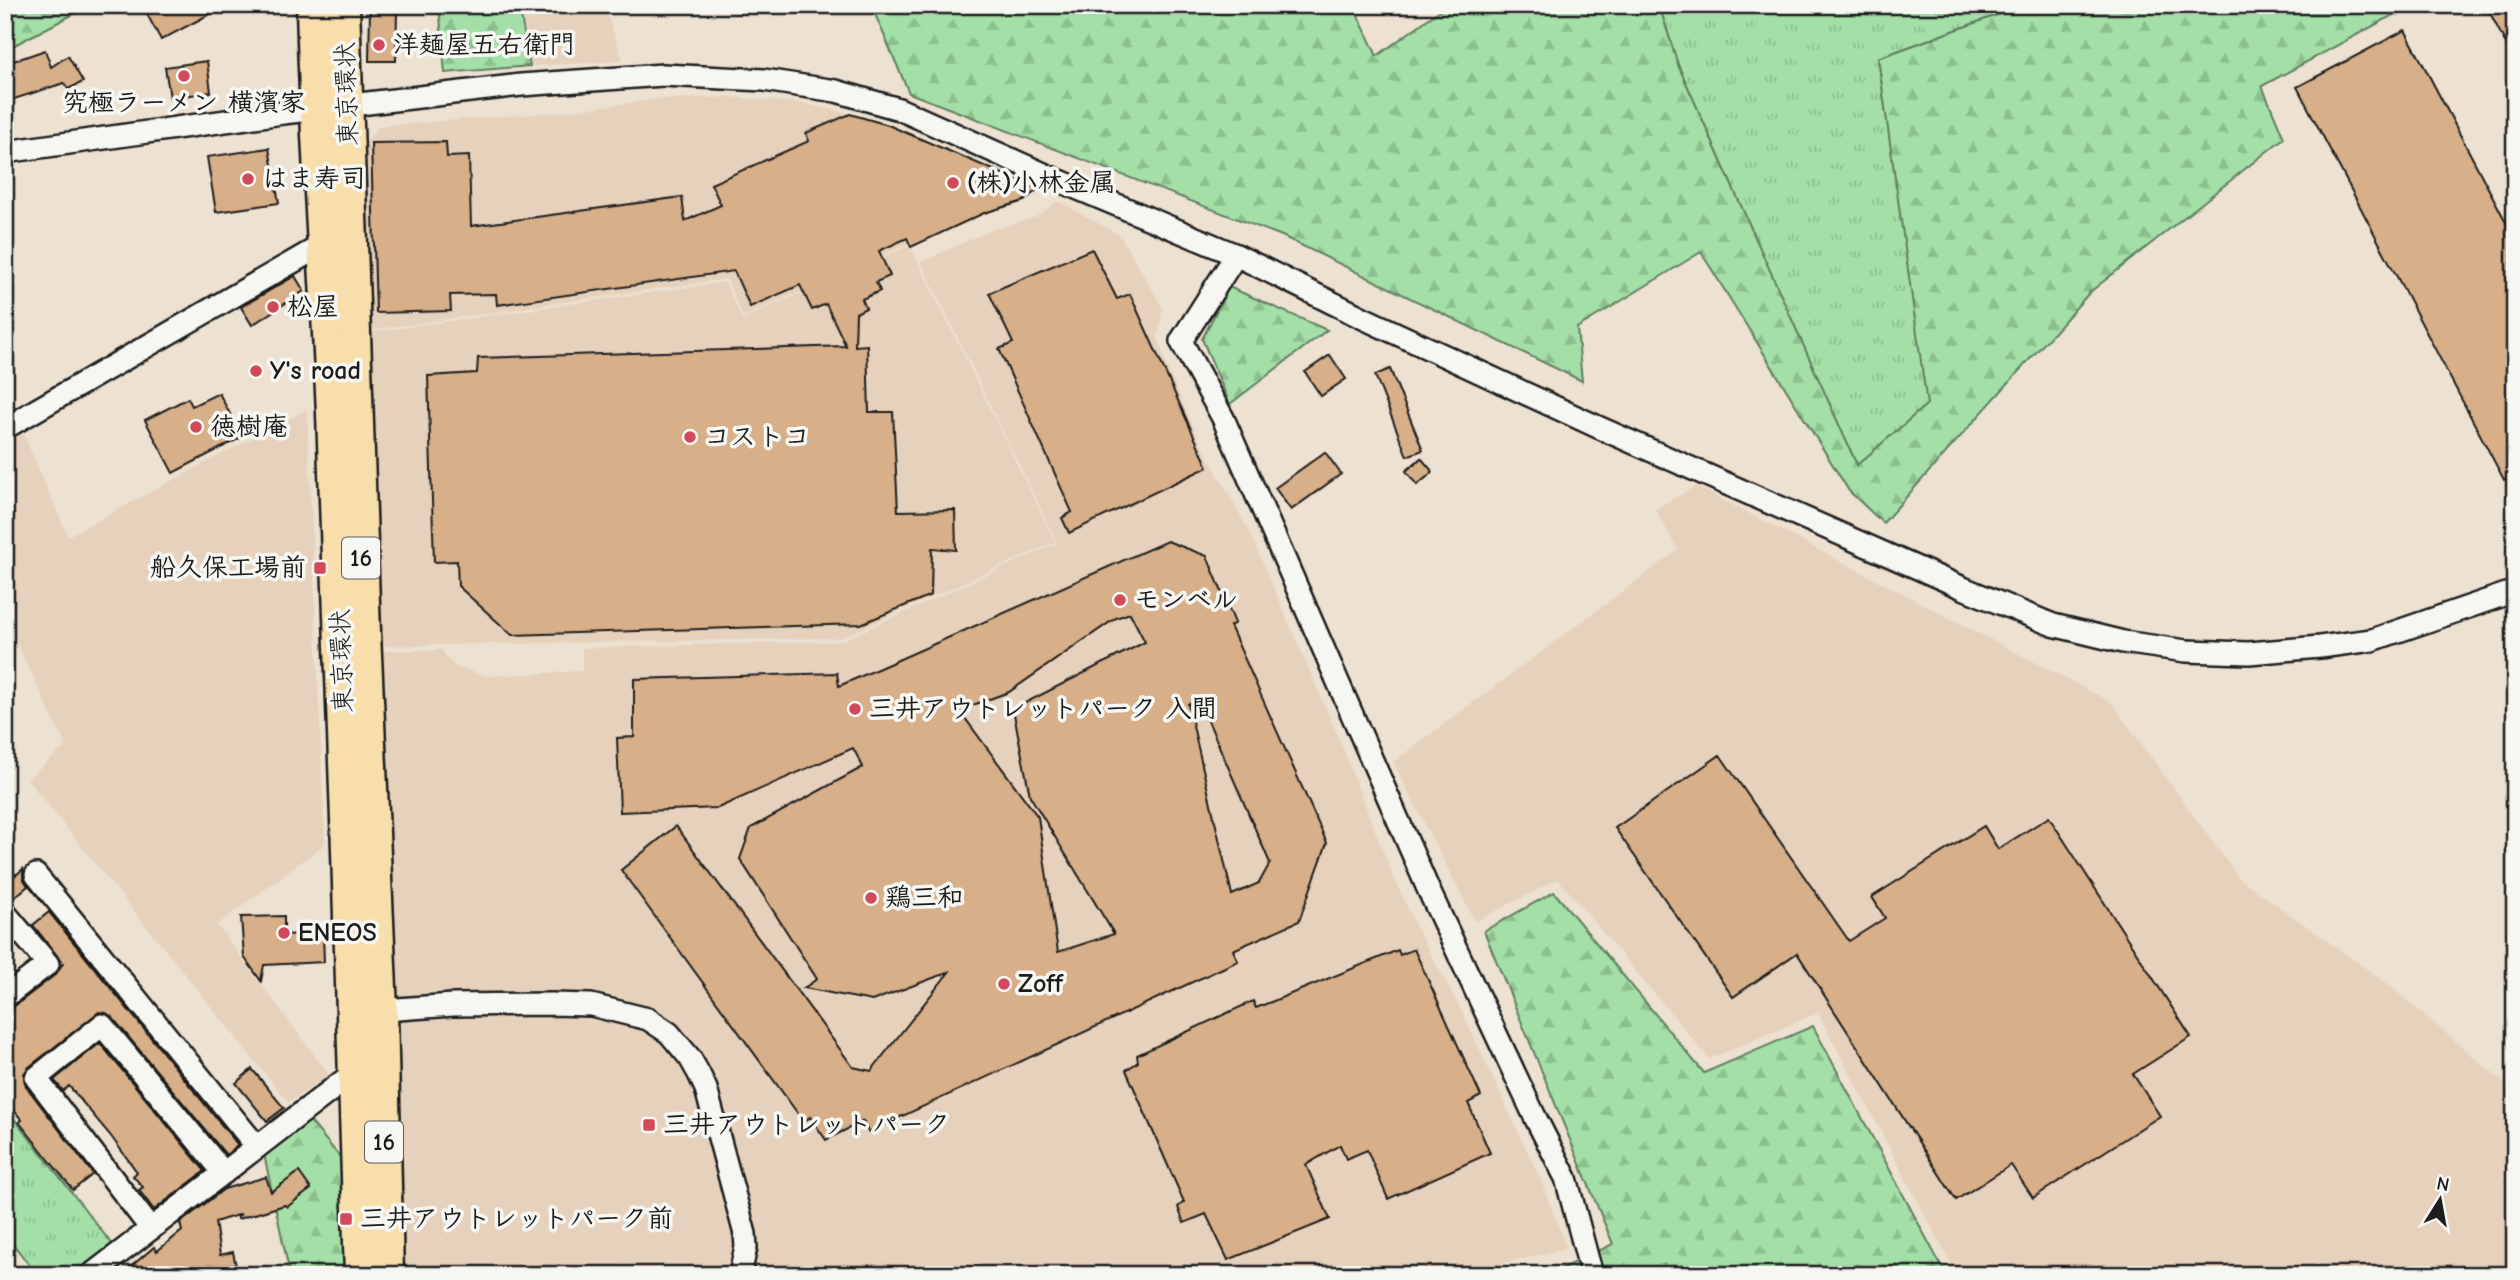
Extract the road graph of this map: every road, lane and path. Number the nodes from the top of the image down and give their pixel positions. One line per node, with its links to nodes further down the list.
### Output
1 (313, 5): 4 (highway, 東京環状 / 16)
2 (343, 5): 3 (highway, 東京環状 / 16)
3 (348, 105): 4 (street); 7 (street); 13 (highway, 東京環状 / 16)
4 (316, 109): 5 (street); 6 (highway, 東京環状 / 16)
5 (5, 152)
6 (324, 244): 8 (street); 13 (highway, 東京環状 / 16)
7 (1236, 256): 9 (street); 22 (street)
8 (5, 428)
9 (2515, 591)
10 (36, 875): 15 (street)
11 (5, 913): 12 (street)
12 (5, 997)
13 (367, 1011): 14 (highway, 東京環状 / 16); 20 (highway, 東京環状 / 16); 21 (street)
14 (356, 1071): 15 (street); 19 (highway, 東京環状 / 16)
15 (257, 1147): 16 (street)
16 (224, 1173): 17 (street); 17 (street)
17 (151, 1229): 18 (street)
18 (91, 1275)
19 (361, 1275)
20 (387, 1275)
21 (740, 1275)
22 (1592, 1275)

